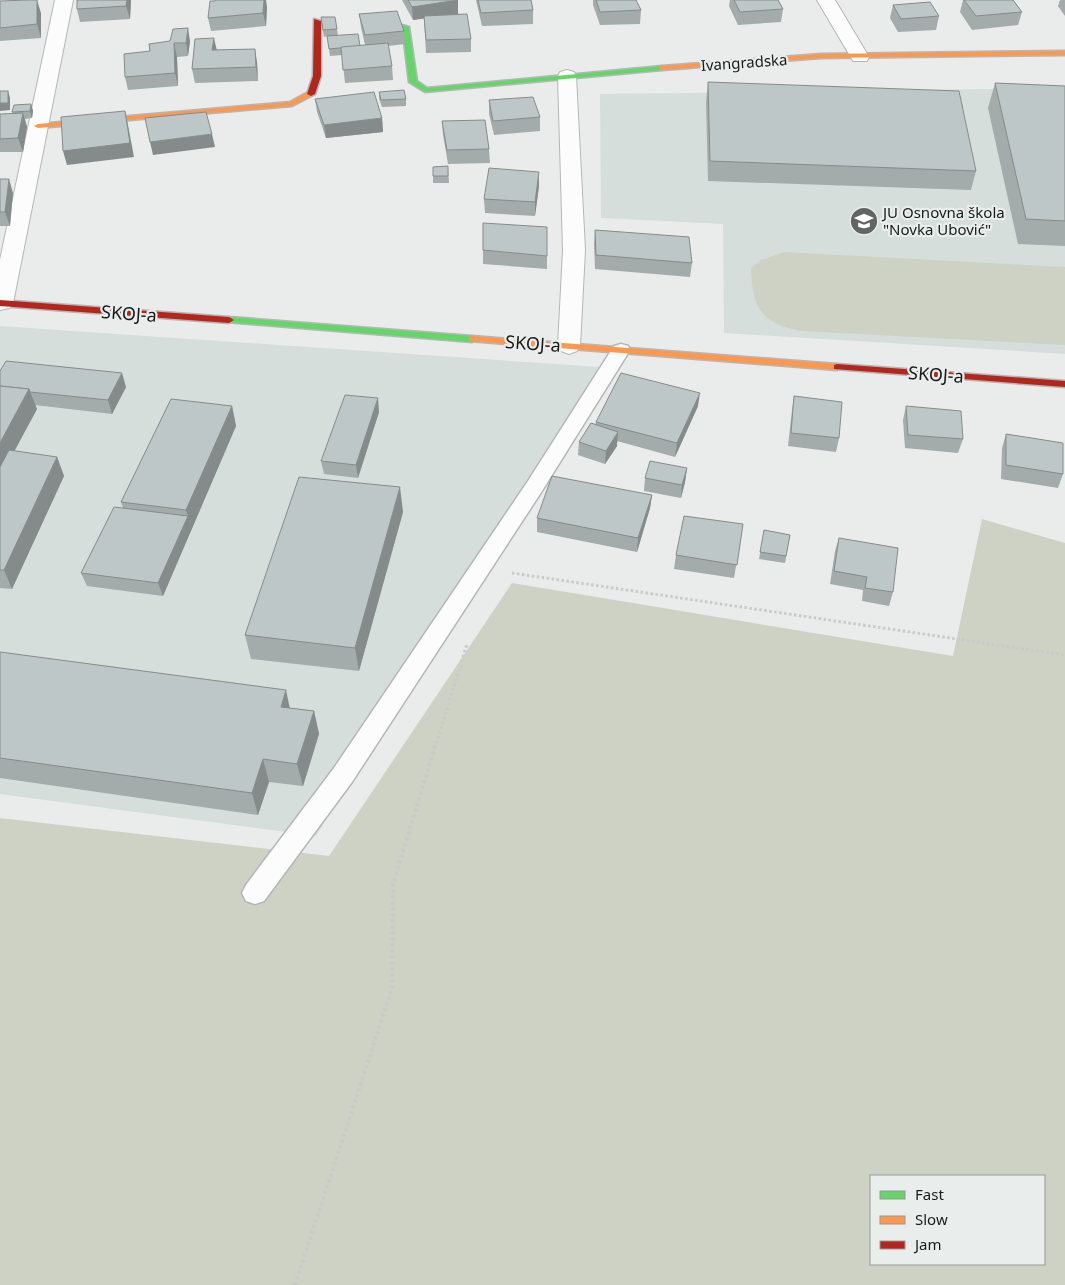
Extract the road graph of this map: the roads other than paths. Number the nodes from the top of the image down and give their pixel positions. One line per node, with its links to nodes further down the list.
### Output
1 (64, 0): 8 (street)
2 (826, 0): 6 (street)
3 (317, 21): 8 (street)
4 (405, 27): 7 (street, Ivangradska)
5 (1065, 52): 6 (street, Ivangradska)
6 (860, 57): 7 (street, Ivangradska)
7 (567, 76): 10 (street)
8 (38, 126): 9 (street)
9 (1, 304): 10 (street, SKOJ-a)
10 (569, 346): 11 (street, SKOJ-a)
11 (621, 350): 12 (street, SKOJ-a); 13 (lane)
12 (1065, 384)
13 (255, 893)

